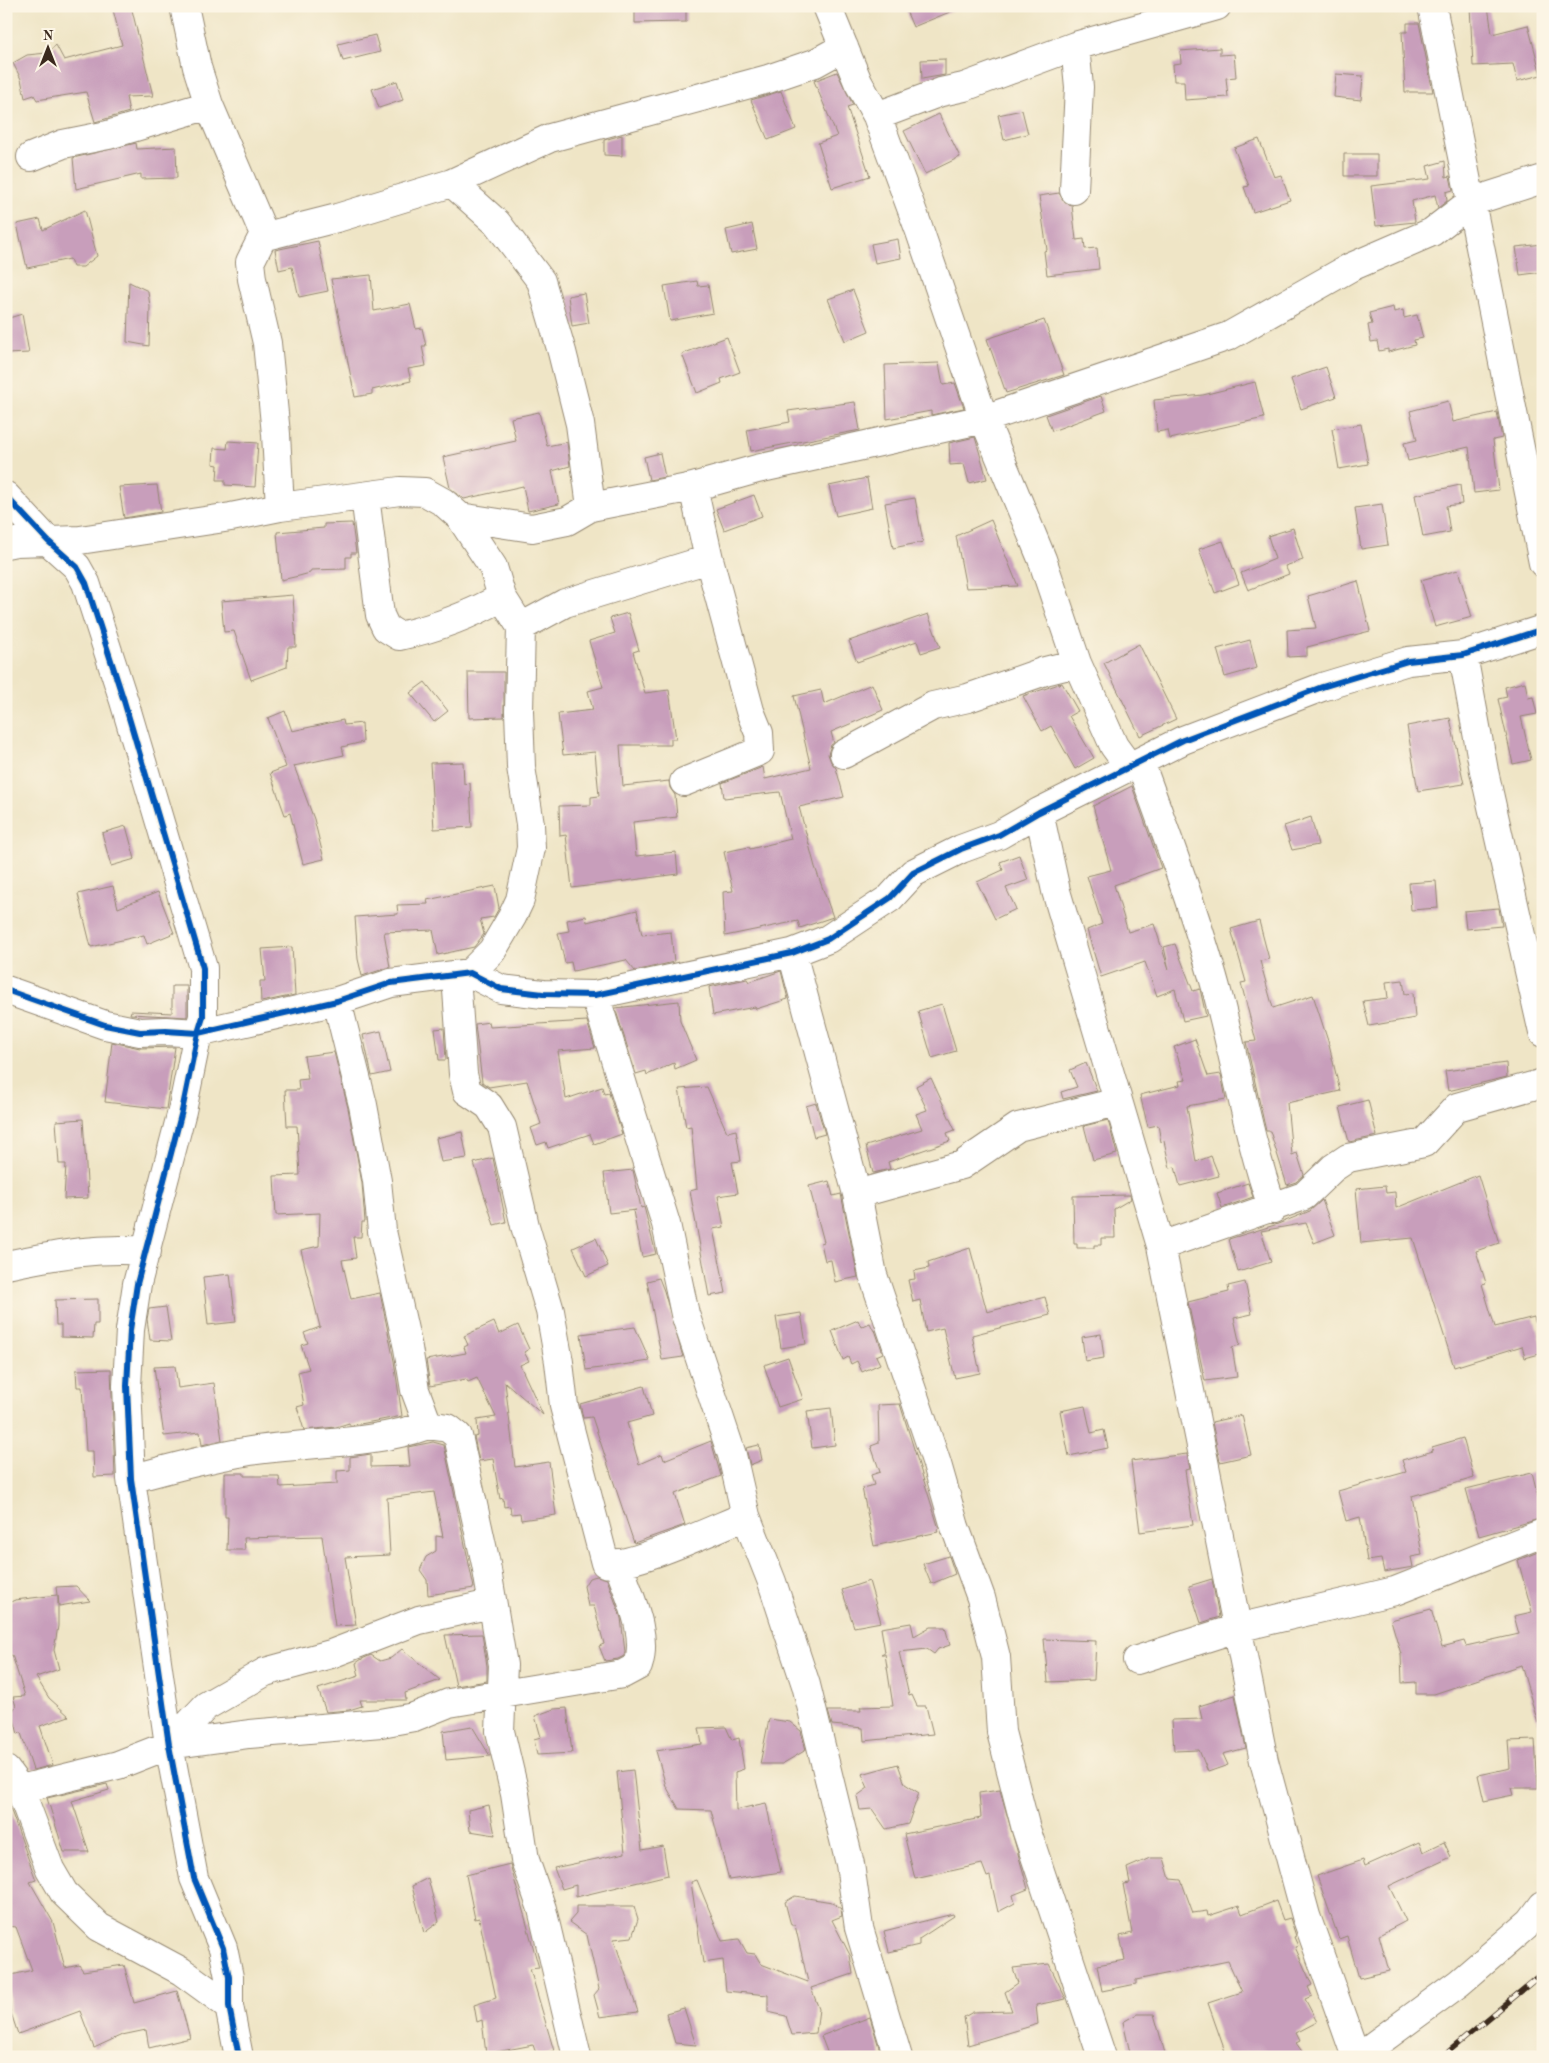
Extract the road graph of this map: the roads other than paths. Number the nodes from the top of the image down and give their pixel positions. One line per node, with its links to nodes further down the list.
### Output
1 (184, 6): 7 (street)
2 (827, 6): 5 (street)
3 (1217, 6): 6 (street)
4 (1432, 6): 13 (street)
5 (844, 46): 8 (street); 11 (street)
6 (1075, 46): 8 (street); 12 (street)
7 (209, 105): 9 (street); 14 (street)
8 (877, 116): 15 (street)
9 (31, 157)
10 (1543, 179): 13 (street)
11 (452, 183): 14 (street); 19 (street)
12 (1074, 190)
13 (1472, 202): 15 (street); 25 (street)
14 (264, 234): 20 (street)
15 (984, 419): 16 (street); 30 (street)
16 (693, 486): 19 (street); 24 (street)
17 (6, 496): 22 (street)
18 (365, 496): 20 (street); 21 (street); 26 (street)
19 (591, 506): 21 (street)
20 (280, 507): 22 (street)
21 (460, 518): 26 (street)
22 (48, 541): 23 (street); 40 (street)
23 (6, 544)
24 (709, 559): 27 (street); 33 (street)
25 (1543, 563)
26 (502, 597): 27 (street)
27 (521, 627): 36 (street)
28 (1543, 629): 29 (street)
29 (1463, 655): 32 (street); 41 (street)
30 (1077, 663): 31 (street); 32 (street)
31 (844, 754)
32 (1135, 765): 34 (street); 45 (street)
33 (684, 782)
34 (1039, 812): 35 (street); 43 (street)
35 (792, 953): 38 (street); 44 (street)
36 (463, 974): 38 (street); 39 (street); 53 (street)
37 (6, 990): 40 (street)
38 (595, 995): 51 (street)
39 (336, 1001): 40 (street); 49 (street)
40 (198, 1034): 47 (street)
41 (1543, 1034)
42 (1543, 1084): 45 (street)
43 (1117, 1102): 44 (street); 46 (street)
44 (857, 1194): 65 (street)
45 (1273, 1208): 46 (street)
46 (1161, 1246): 55 (street)
47 (146, 1252): 48 (street); 50 (street)
48 (6, 1264)
49 (428, 1425): 50 (street); 54 (street)
50 (131, 1479): 58 (street)
51 (746, 1516): 53 (street); 64 (street)
52 (1543, 1533): 55 (street)
53 (618, 1563): 57 (street)
54 (491, 1604): 57 (street); 58 (street)
55 (1237, 1628): 56 (street); 66 (street)
56 (1137, 1660)
57 (502, 1694): 58 (street); 63 (street)
58 (169, 1745): 59 (street); 61 (street)
59 (13, 1780): 61 (street)
60 (1543, 1905): 66 (street)
61 (229, 2006): 62 (street)
62 (239, 2057)
63 (577, 2057)
64 (898, 2057)
65 (1102, 2057)
66 (1357, 2057)

